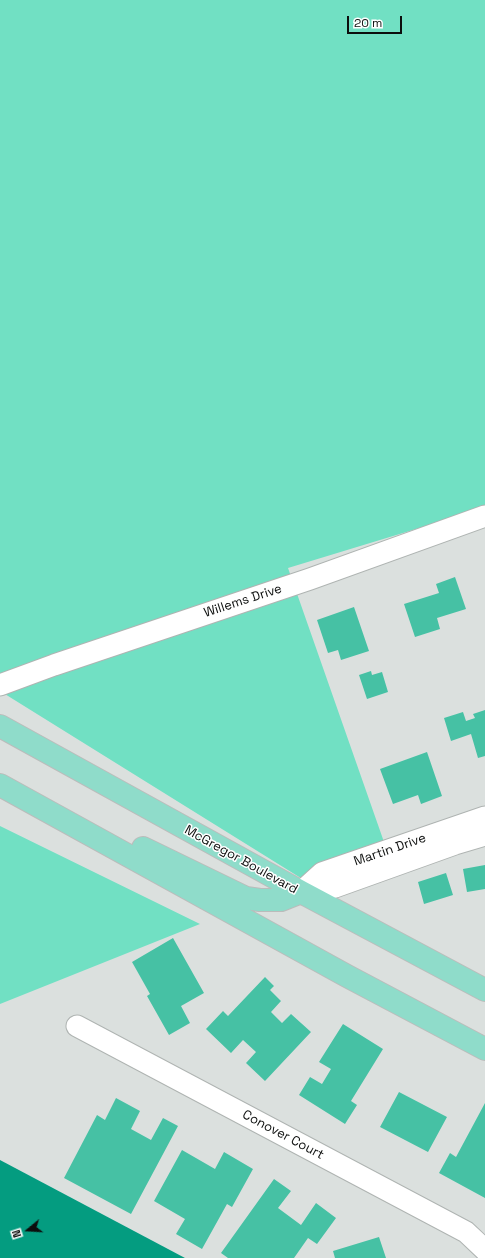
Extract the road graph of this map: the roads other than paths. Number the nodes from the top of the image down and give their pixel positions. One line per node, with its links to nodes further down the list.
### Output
1 (485, 516): 2 (street, Willems Drive)
2 (0, 685)
3 (0, 726): 8 (main road, McGregor Boulevard)
4 (0, 785): 6 (main road)
5 (485, 817): 8 (street, Martin Drive)
6 (70, 824): 8 (main road); 11 (main road)
7 (485, 835): 8 (street)
8 (301, 892): 9 (main road, McGregor Boulevard)
9 (485, 990)
10 (77, 1026): 12 (street, Conover Court)
11 (485, 1049)
12 (485, 1250)

